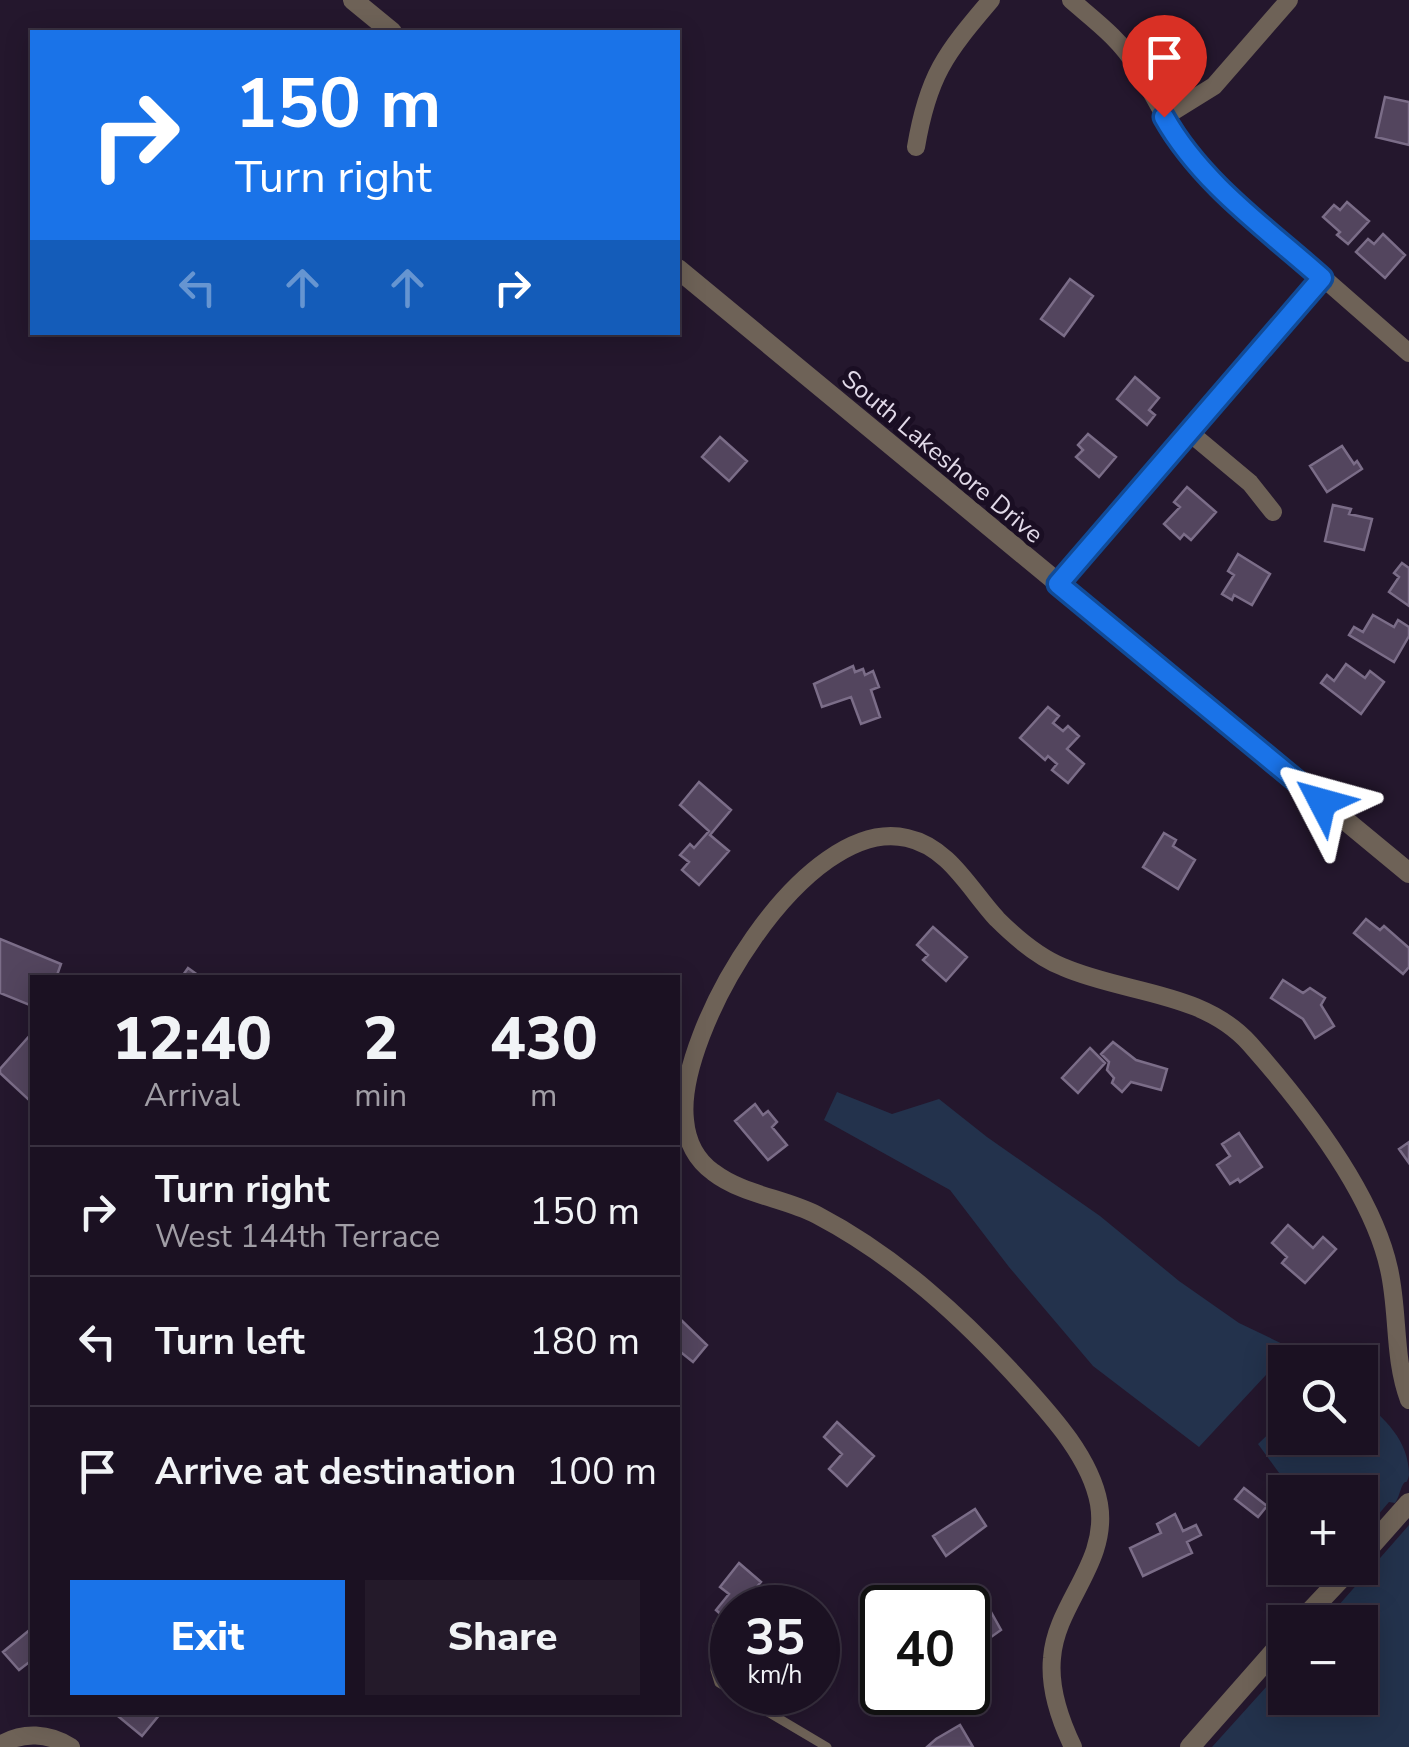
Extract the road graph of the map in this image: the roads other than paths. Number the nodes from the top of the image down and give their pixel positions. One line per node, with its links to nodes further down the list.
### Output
1 (353, 0): 5 (street)
2 (992, 0): 7 (street)
3 (1071, 0): 6 (street)
4 (1289, 0): 6 (street)
5 (390, 30)
6 (1164, 117): 9 (street)
7 (916, 148)
8 (680, 271): 13 (street, South Lakeshore Drive)
9 (1322, 278): 10 (street); 11 (street)
10 (1409, 353)
11 (1190, 432): 12 (street); 13 (street)
12 (1274, 512)
13 (1058, 584): 14 (street, South Lakeshore Drive)
14 (1409, 873)
15 (1409, 1400): 25 (street)
16 (1409, 1503): 17 (street)
17 (1378, 1538)
18 (1335, 1585): 19 (street)
19 (1316, 1605)
20 (1268, 1658): 26 (street)
21 (773, 1715): 24 (lane)
22 (0, 1745): 23 (street)
23 (71, 1747)
24 (827, 1747)
25 (1074, 1747)
26 (1190, 1747)

